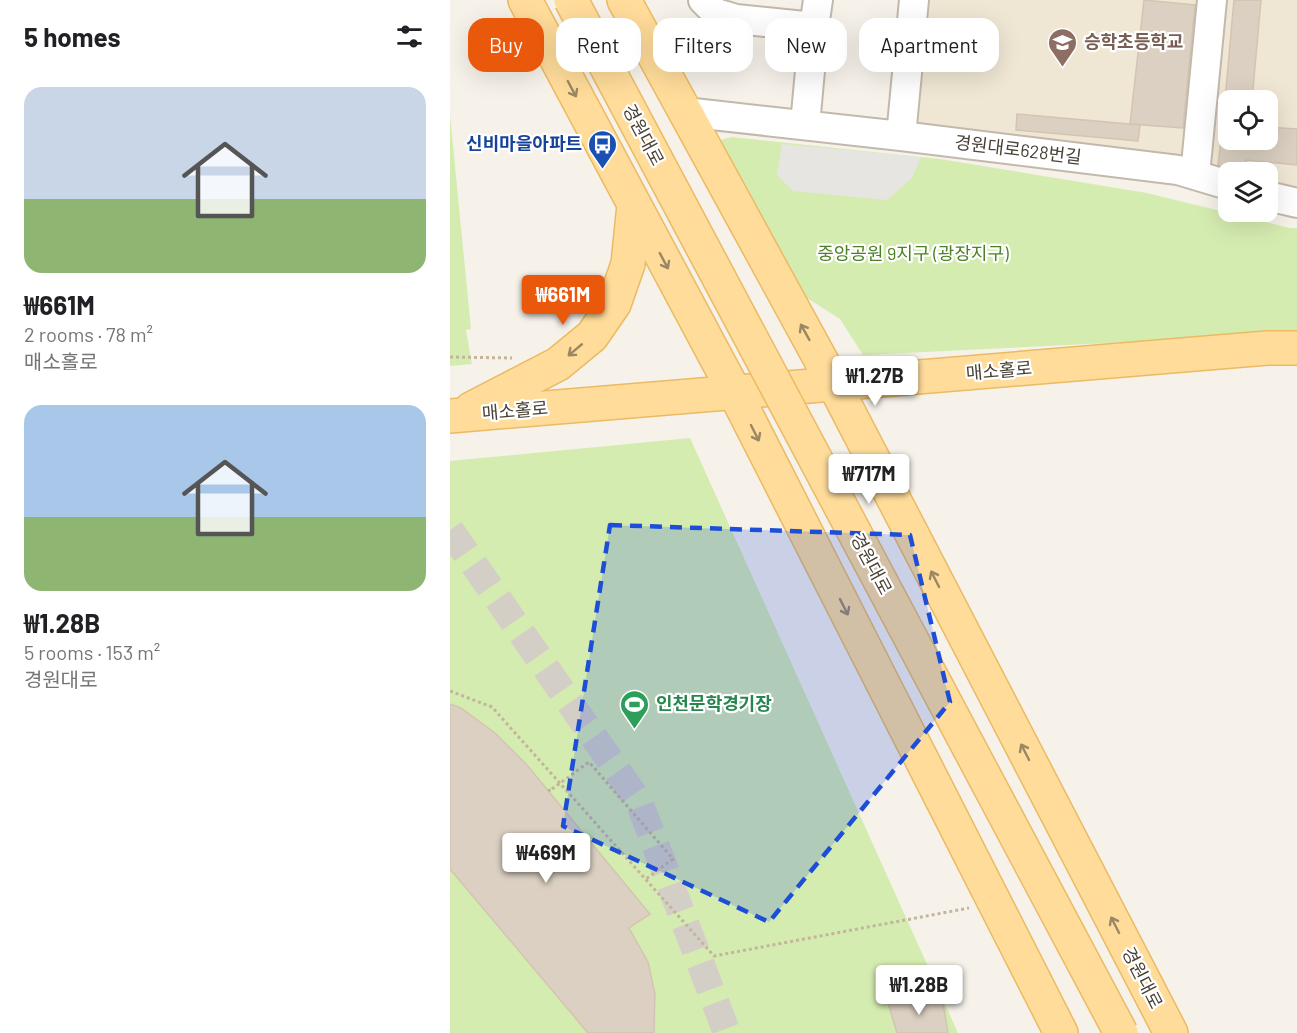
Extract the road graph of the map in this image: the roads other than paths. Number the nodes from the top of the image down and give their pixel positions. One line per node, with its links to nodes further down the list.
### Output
1 (525, 0): 15 (main road, one-way to 15)
2 (571, 0): 21 (main road, 경원대로, bridge)
3 (624, 0): 8 (main road, 경원대로)
4 (703, 0): 7 (street)
5 (914, 0): 10 (street)
6 (1212, 0): 11 (street)
7 (816, 14): 9 (street)
8 (685, 112): 9 (street, 경원대로628번길); 17 (main road, 경원대로, one-way to 8)
9 (805, 125): 10 (street, 경원대로628번길)
10 (901, 136): 11 (street, 경원대로628번길)
11 (1195, 175): 12 (street, 경원대로628번길)
12 (1218, 182)
13 (1278, 198): 14 (street)
14 (1297, 203)
15 (634, 205): 18 (main road, one-way to 18); 19 (main road, one-way to 19)
16 (1297, 348): 17 (main road, 매소홀로)
17 (834, 384): 18 (main road, 매소홀로); 22 (main road, 경원대로, one-way to 17)
18 (735, 393): 19 (main road, 매소홀로); 20 (main road, one-way to 20)
19 (453, 416)
20 (1061, 1033)
21 (1121, 1033)
22 (1171, 1033)

